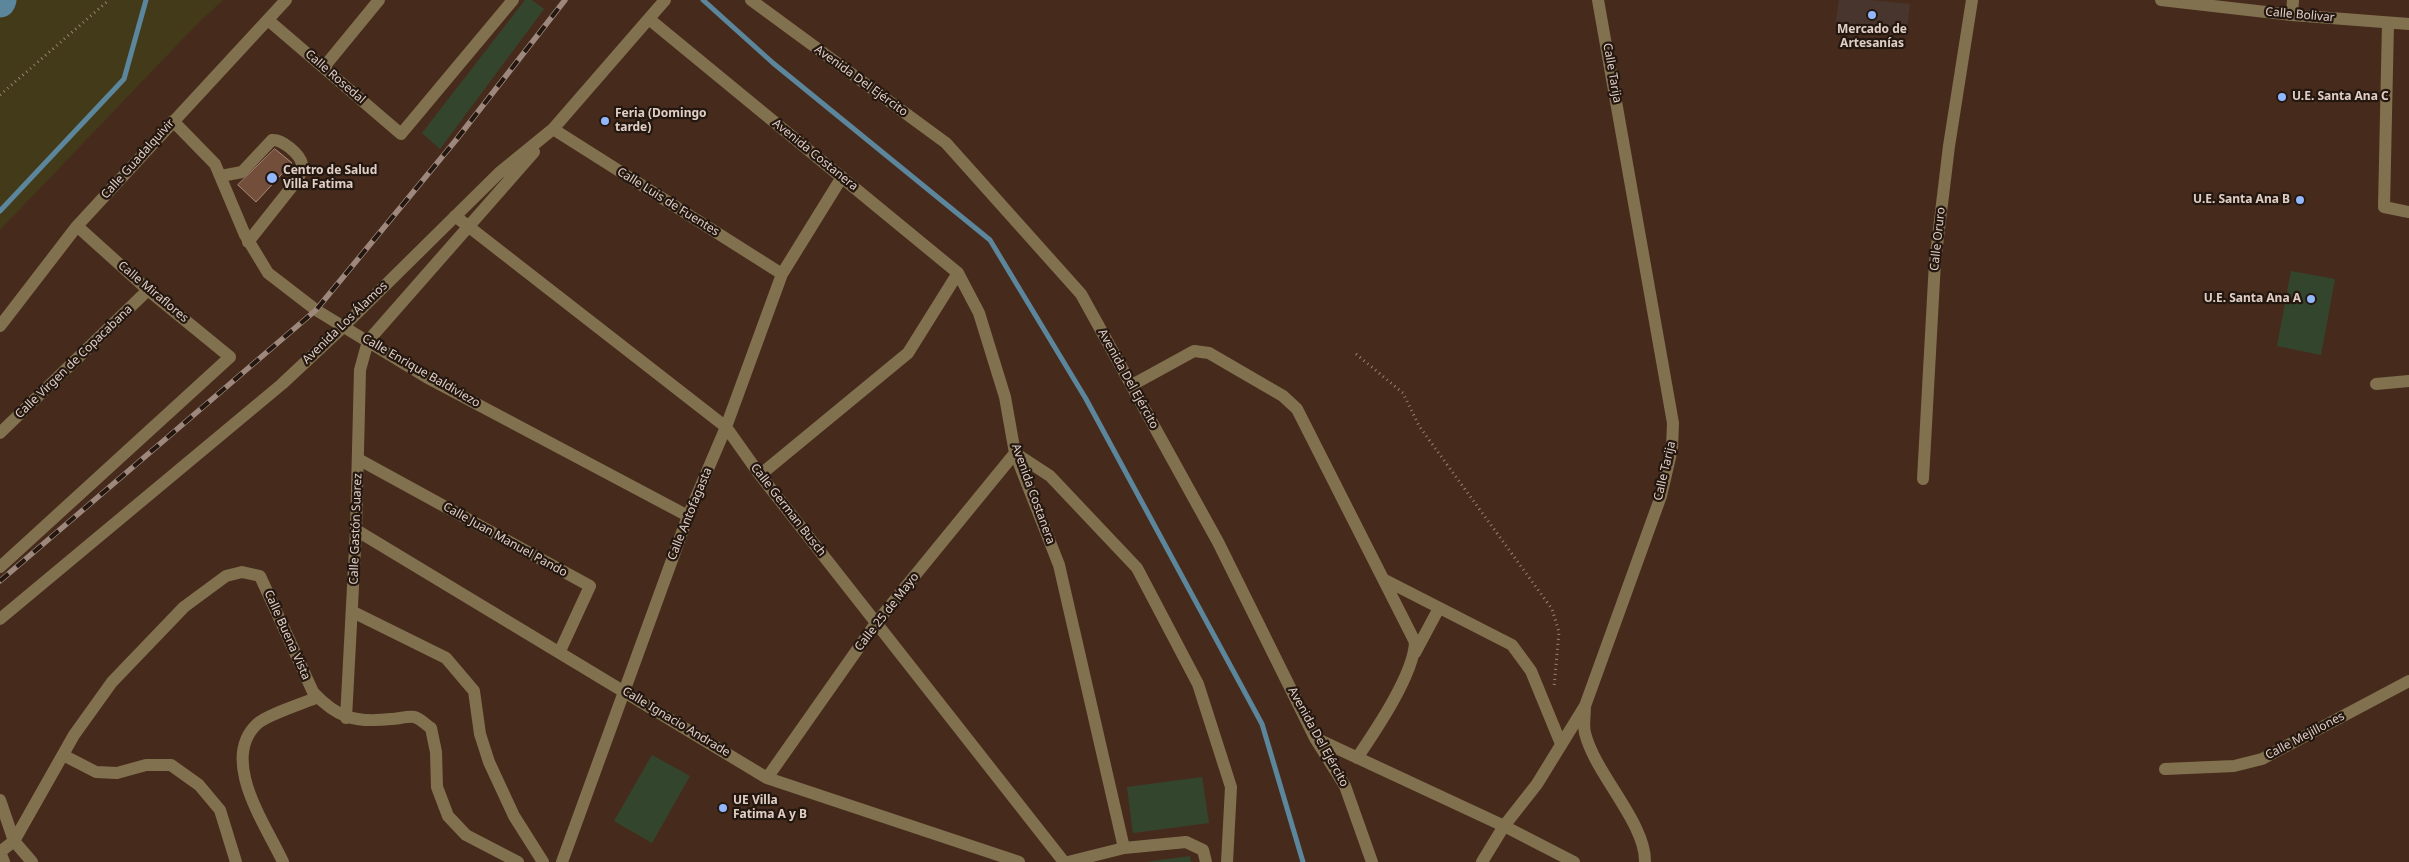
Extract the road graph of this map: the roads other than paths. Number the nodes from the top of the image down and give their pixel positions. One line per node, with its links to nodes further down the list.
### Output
1 (286, 0): 12 (street, Calle Guadalquivir)
2 (379, 0): 15 (street)
3 (513, 0): 15 (street, Calle Rosedal)
4 (665, 0): 11 (street, Avenida Los Álamos)
5 (751, 0): 33 (street, Avenida Del Ejército)
6 (1598, 0): 53 (street, Calle Tarija)
7 (1972, 0): 39 (street, Calle Oruro)
8 (2161, 0): 10 (street, Calle Bolivar)
9 (2293, 0): 10 (street)
10 (2292, 15): 13 (street, Calle Bolivar)
11 (649, 19): 17 (street, Avenida Los Álamos); 19 (street, Avenida Costanera)
12 (268, 20): 15 (street, Calle Rosedal); 16 (street, Calle Guadalquivir)
13 (2388, 23): 14 (street, Calle Bolivar); 20 (street)
14 (2409, 24)
15 (324, 68)
16 (172, 121): 18 (street, Calle Enrique Baldiviezo); 22 (street, Calle Guadalquivir)
17 (554, 130): 21 (street, Avenida Los Álamos); 23 (street); 26 (street, Calle Luis de Fuentes)
18 (221, 176): 24 (street, Calle Enrique Baldiviezo); 24 (street)
19 (842, 177): 25 (street, Avenida Costanera); 26 (street, Calle Antofagasta)
20 (2409, 212)
21 (455, 216): 23 (street, Calle German Busch); 29 (street, Avenida Los Álamos)
22 (77, 226): 27 (street, Calle Miraflores); 28 (street, Calle Guadalquivir)
23 (469, 227): 30 (street); 34 (street, Calle German Busch)
24 (248, 242): 29 (street, Calle Enrique Baldiviezo)
25 (958, 273): 36 (street, Avenida Costanera); 38 (street)
26 (782, 274): 34 (street, Calle Antofagasta)
27 (148, 290): 35 (street, Calle Virgen de Copacabana); 42 (street, Calle Miraflores)
28 (0, 326)
29 (344, 326): 30 (street, Calle Enrique Baldiviezo); 46 (street, Avenida Los Álamos)
30 (368, 341): 37 (street, Calle Gastón Suarez); 40 (street, Calle Enrique Baldiviezo)
31 (2409, 381): 32 (street)
32 (2376, 384)
33 (1132, 385): 43 (street); 55 (street, Avenida Del Ejército)
34 (726, 427): 38 (street, Calle German Busch); 40 (street, Calle Antofagasta)
35 (0, 433)
36 (1015, 453): 47 (street, Calle 25 de Mayo); 64 (street, Avenida Costanera); 77 (street)
37 (358, 459): 41 (street, Calle Gastón Suarez); 48 (street, Calle Juan Manuel Pando)
38 (760, 475): 47 (street, Calle German Busch)
39 (1923, 479)
40 (688, 516): 51 (street, Calle Antofagasta)
41 (356, 530): 45 (street, Calle Gastón Suarez); 48 (street, Calle Ignacio Andrade)
42 (3, 560)
43 (1383, 579): 44 (street); 49 (street)
44 (1439, 608): 49 (street); 56 (street)
45 (353, 612): 54 (street, Calle Gastón Suarez); 71 (street)
46 (0, 619)
47 (876, 623): 60 (street, Calle 25 de Mayo); 74 (street, Calle German Busch)
48 (560, 651): 51 (street, Calle Ignacio Andrade)
49 (1415, 653): 58 (street)
50 (2409, 681): 59 (street, Calle Mejillones)
51 (624, 691): 60 (street, Calle Ignacio Andrade); 72 (street, Calle Antofagasta)
52 (318, 698): 54 (street, Calle Buena Vista); 57 (street, Calle Buena Vista); 69 (street)
53 (1584, 706): 56 (street); 81 (street, Calle Tarija)
54 (346, 718): 70 (street, Calle Buena Vista)
55 (1316, 738): 58 (street); 78 (street, Avenida Del Ejército)
56 (1561, 744): 62 (street)
57 (63, 754): 63 (street, Calle Buena Vista); 68 (street)
58 (1358, 758): 62 (street)
59 (2165, 769)
60 (767, 778): 73 (street, Calle Ignacio Andrade)
61 (0, 800): 63 (street)
62 (1504, 826): 79 (street); 80 (street)
63 (14, 841): 65 (street, Calle Buena Vista); 67 (street)
64 (1124, 848): 75 (street); 76 (street)
65 (0, 852): 66 (street)
66 (4, 862)
67 (32, 862)
68 (236, 862)
69 (283, 862)
70 (518, 862)
71 (543, 862)
72 (562, 862)
73 (1019, 862)
74 (1064, 862)
75 (1068, 862)
76 (1206, 862)
77 (1227, 862)
78 (1372, 862)
79 (1482, 862)
80 (1574, 862)
81 (1645, 862)

